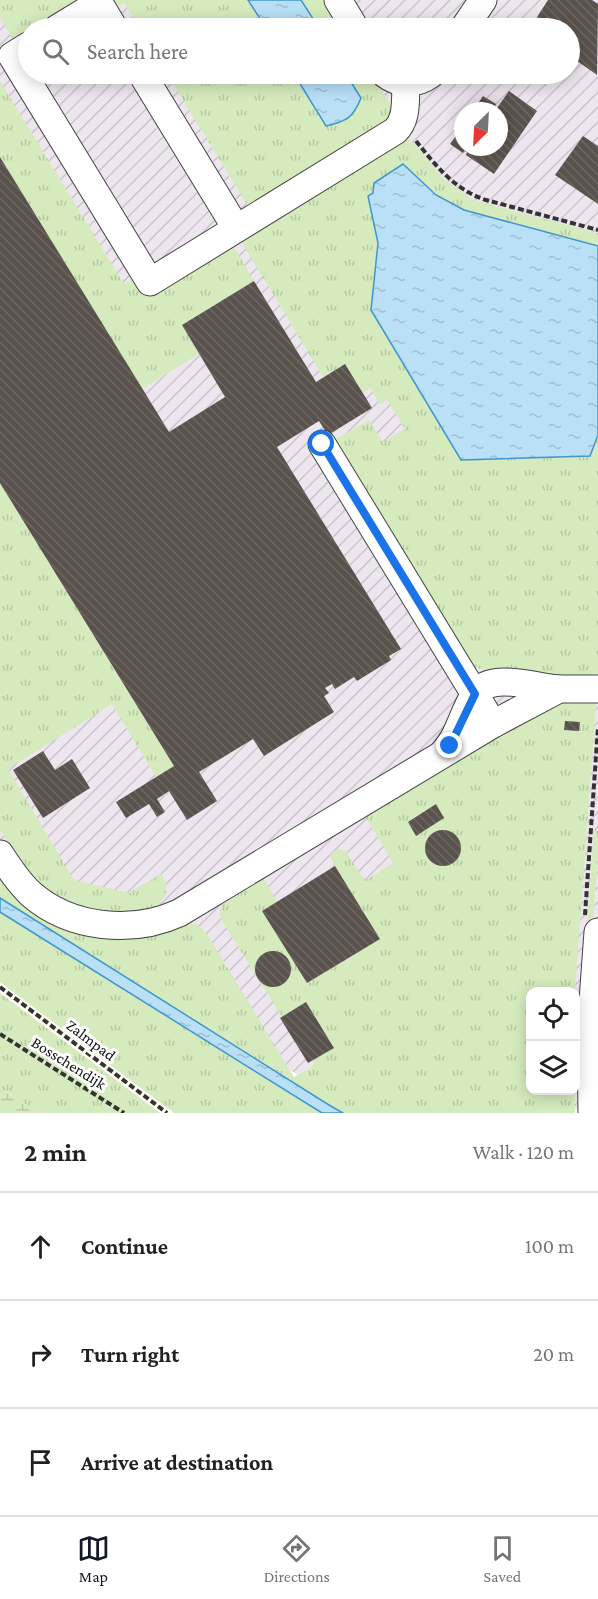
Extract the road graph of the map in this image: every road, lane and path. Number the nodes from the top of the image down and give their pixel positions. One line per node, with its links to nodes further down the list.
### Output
1 (338, 0): 5 (street)
2 (483, 0): 6 (street)
3 (74, 18): 4 (street)
4 (108, 18)
5 (350, 18)
6 (471, 18)
7 (18, 52): 8 (street)
8 (18, 66)
9 (29, 84): 13 (street)
10 (148, 84): 13 (street)
11 (407, 84): 12 (street)
12 (402, 122): 13 (street); 14 (path)
13 (236, 228)
14 (598, 230)
15 (322, 444): 18 (street)
16 (559, 689): 17 (street); 18 (street); 19 (street)
17 (598, 689)
18 (475, 694): 19 (street); 20 (street)
19 (494, 724): 20 (street)
20 (439, 757): 23 (street)
21 (592, 812): 22 (path)
22 (598, 812)
23 (0, 854)
24 (598, 932): 29 (street)
25 (0, 987): 28 (path, Zalmpad)
26 (0, 1034): 27 (path, Bosschendijk)
27 (124, 1113)
28 (167, 1113)
29 (592, 1113)

